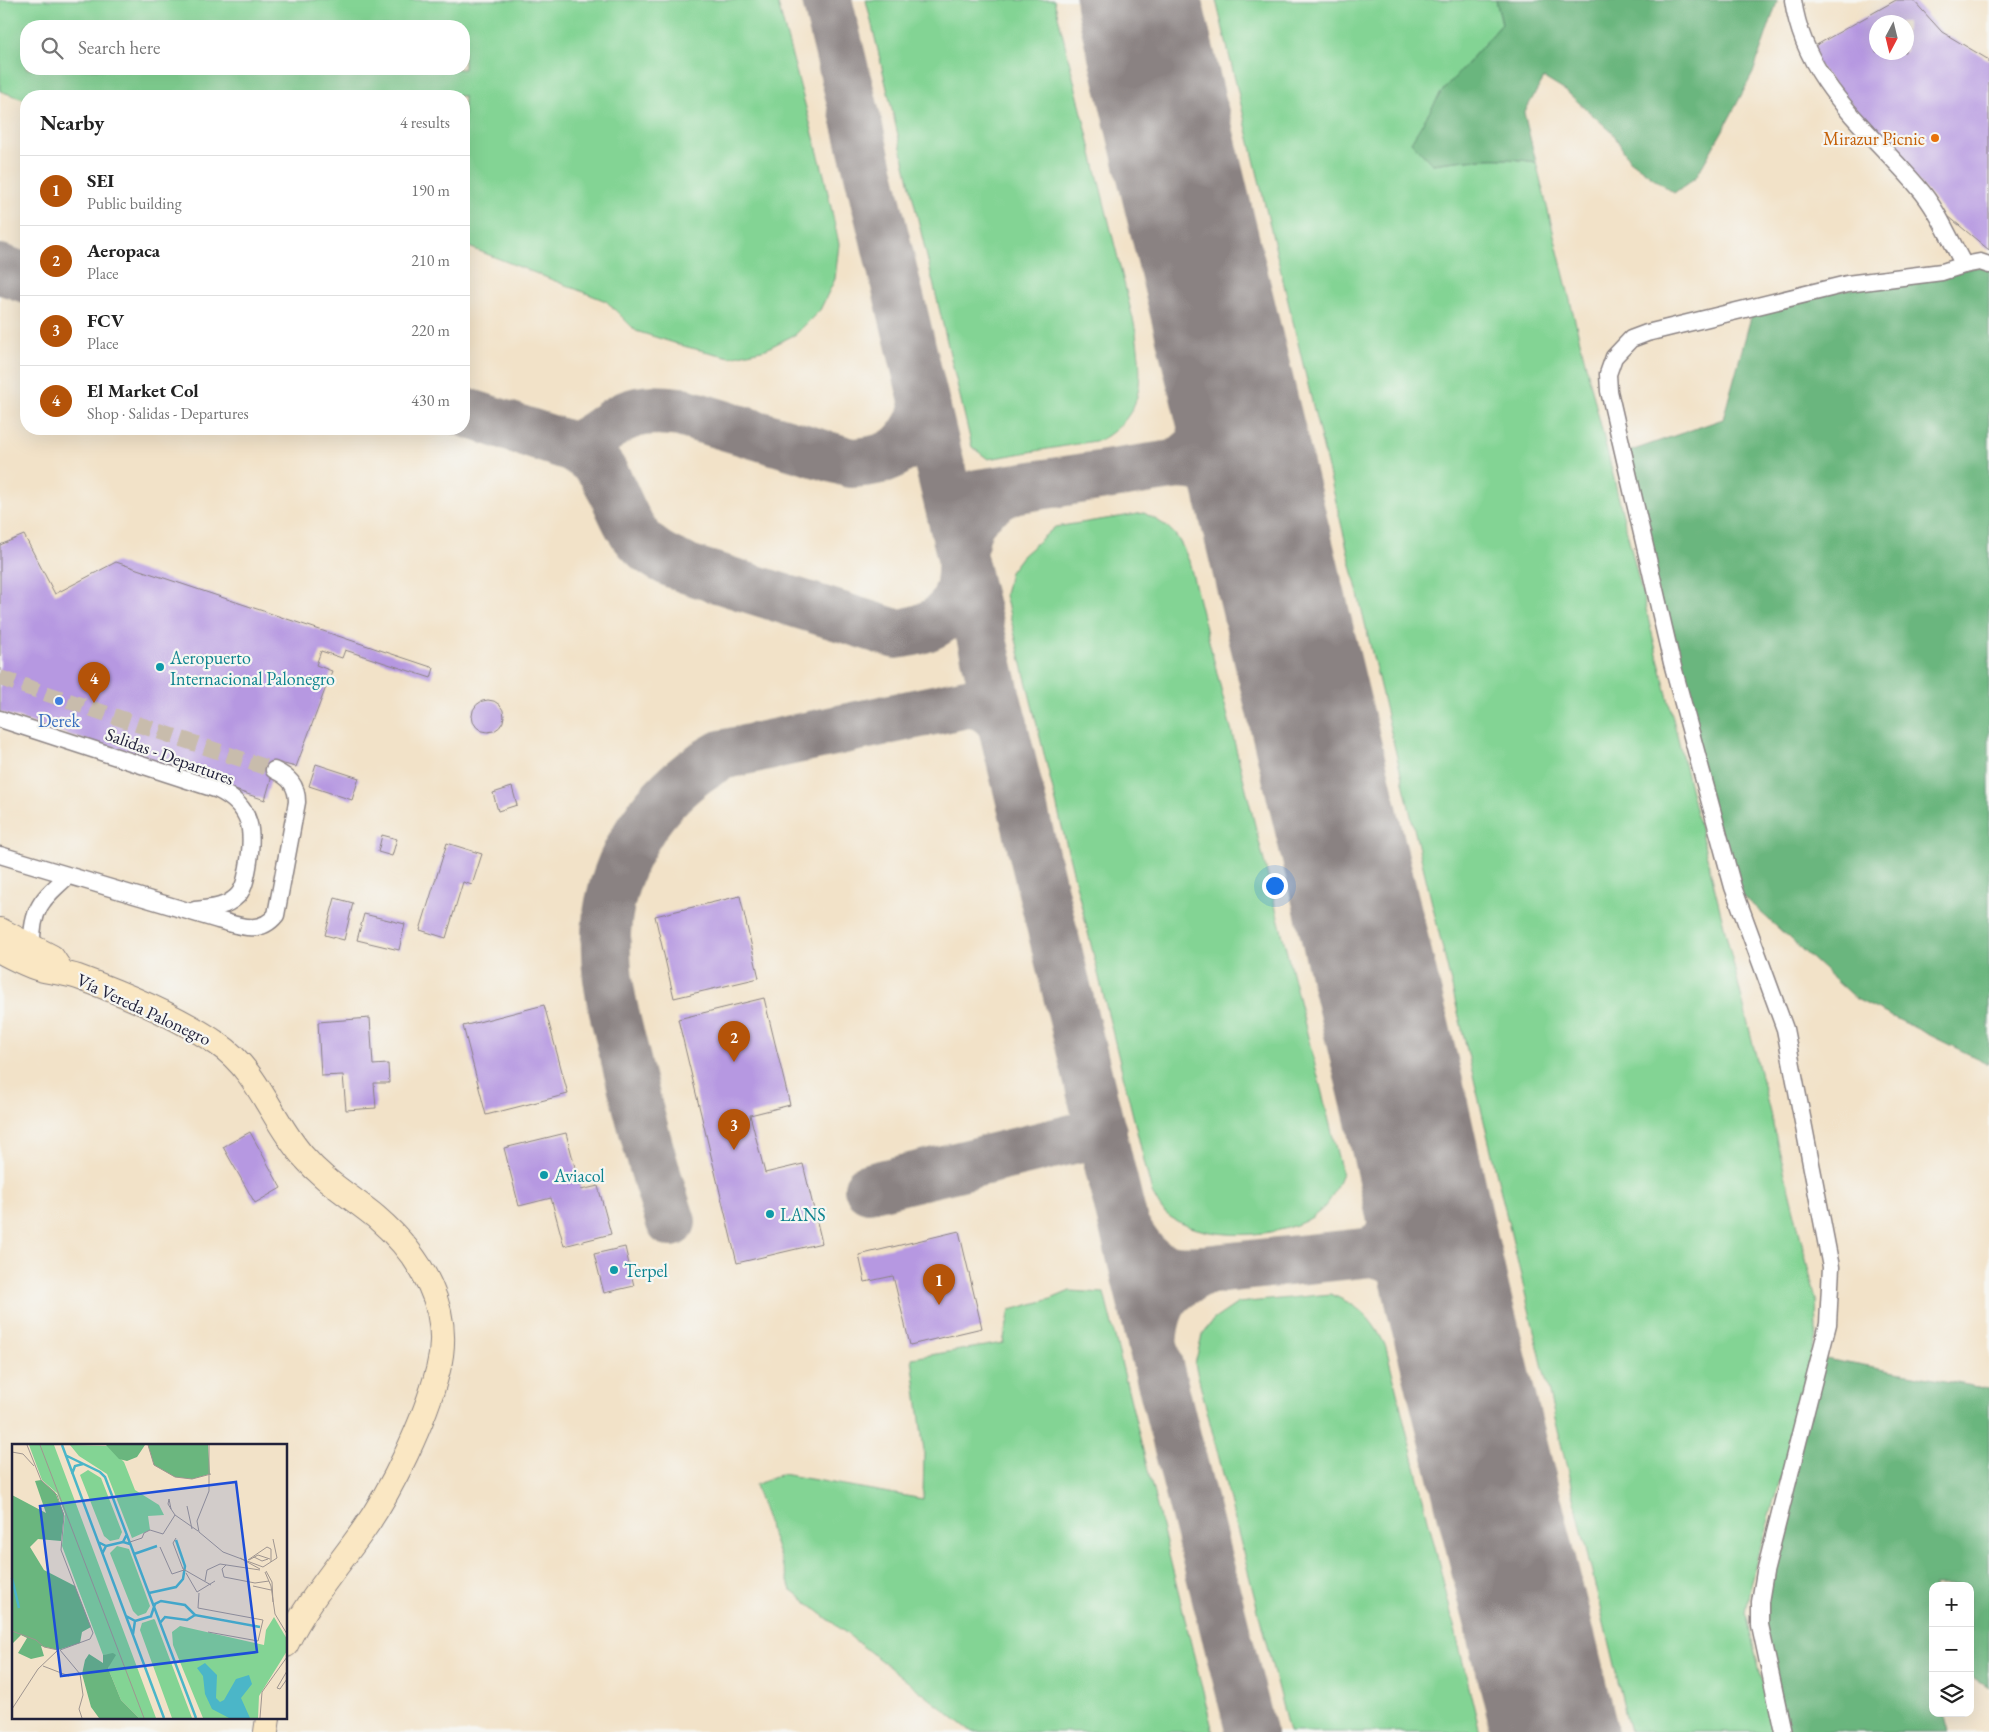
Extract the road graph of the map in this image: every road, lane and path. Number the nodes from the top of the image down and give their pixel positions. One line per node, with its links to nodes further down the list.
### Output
1 (1793, 0): 3 (street)
2 (1989, 264): 3 (street)
3 (1964, 265): 14 (street)
4 (0, 719): 8 (street, Salidas - Departures)
5 (274, 770): 8 (street)
6 (0, 855): 7 (street)
7 (68, 876): 8 (street); 10 (street)
8 (188, 910)
9 (0, 930): 10 (street)
10 (32, 946): 12 (street)
11 (0, 951): 12 (street, Vía Vereda Palonegro)
12 (62, 972): 13 (street, Vía Vereda Palonegro)
13 (288, 1641)
14 (1783, 1732)

